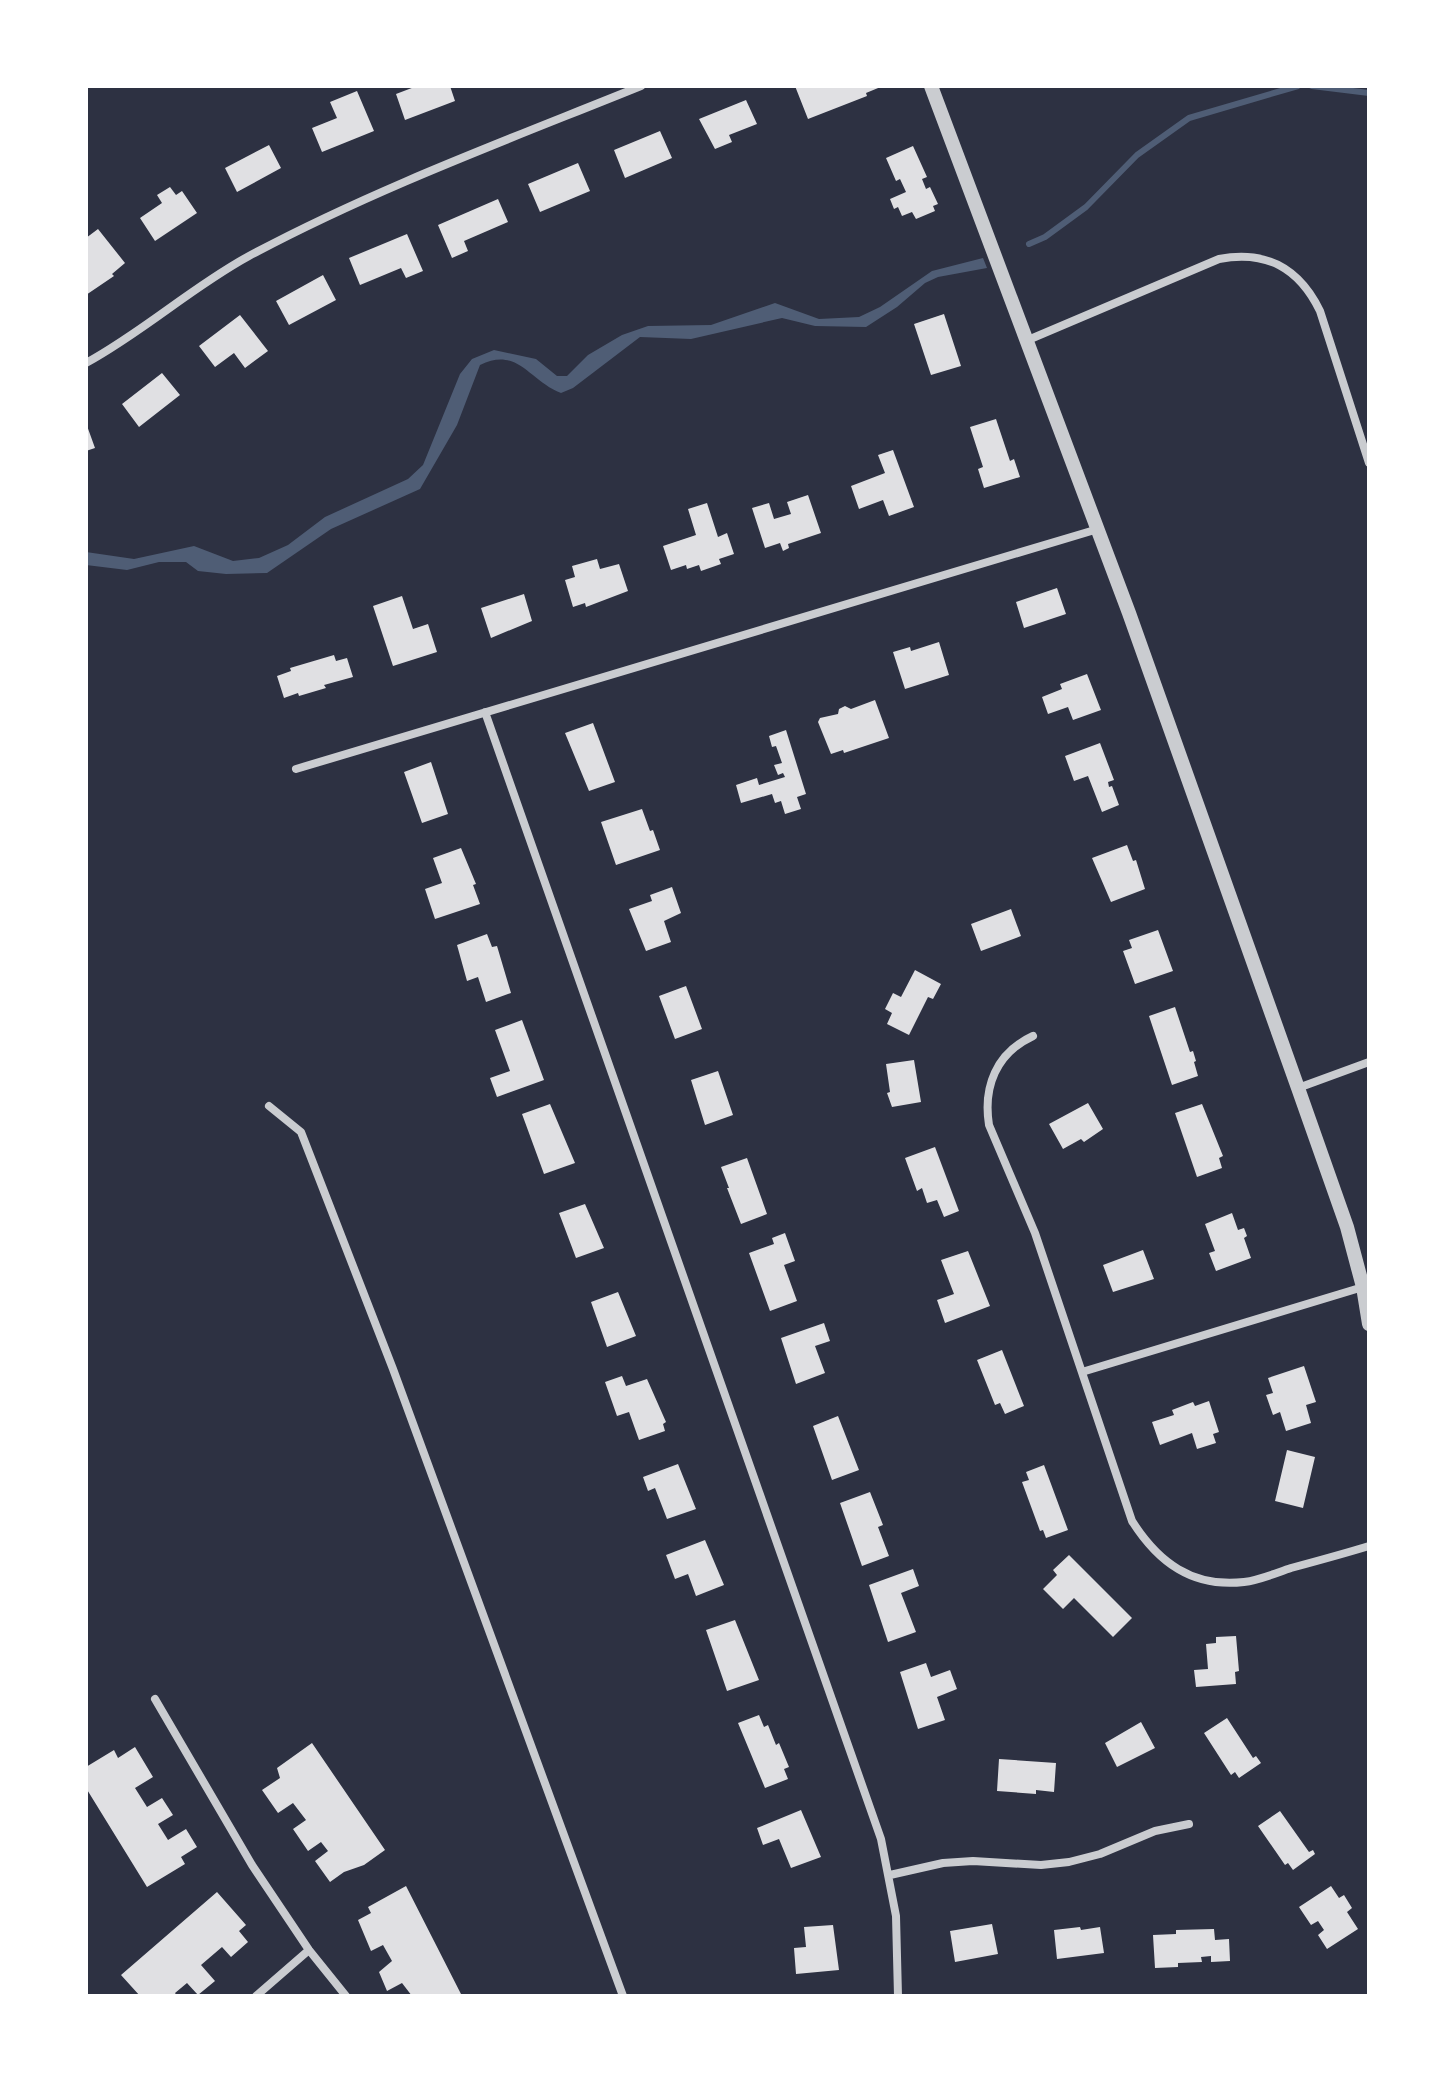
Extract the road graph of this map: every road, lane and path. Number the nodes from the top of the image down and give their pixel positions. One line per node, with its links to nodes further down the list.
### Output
1 (641, 86): 4 (street)
2 (931, 86): 3 (street)
3 (1028, 340): 5 (street); 6 (street)
4 (86, 363)
5 (1369, 463)
6 (1098, 529): 7 (street); 11 (street)
7 (485, 712): 8 (street); 19 (street)
8 (296, 769)
9 (1033, 1036): 15 (street)
10 (1369, 1062): 11 (street)
11 (1298, 1088): 13 (street)
12 (269, 1106): 23 (street)
13 (1363, 1287): 14 (street); 15 (street)
14 (1369, 1324)
15 (1082, 1372): 16 (street)
16 (1369, 1546)
17 (155, 1699): 20 (street)
18 (1189, 1824): 19 (street)
19 (890, 1875): 24 (street)
20 (309, 1950): 21 (street); 22 (street)
21 (256, 1996)
22 (346, 1996)
23 (623, 1996)
24 (898, 1996)

